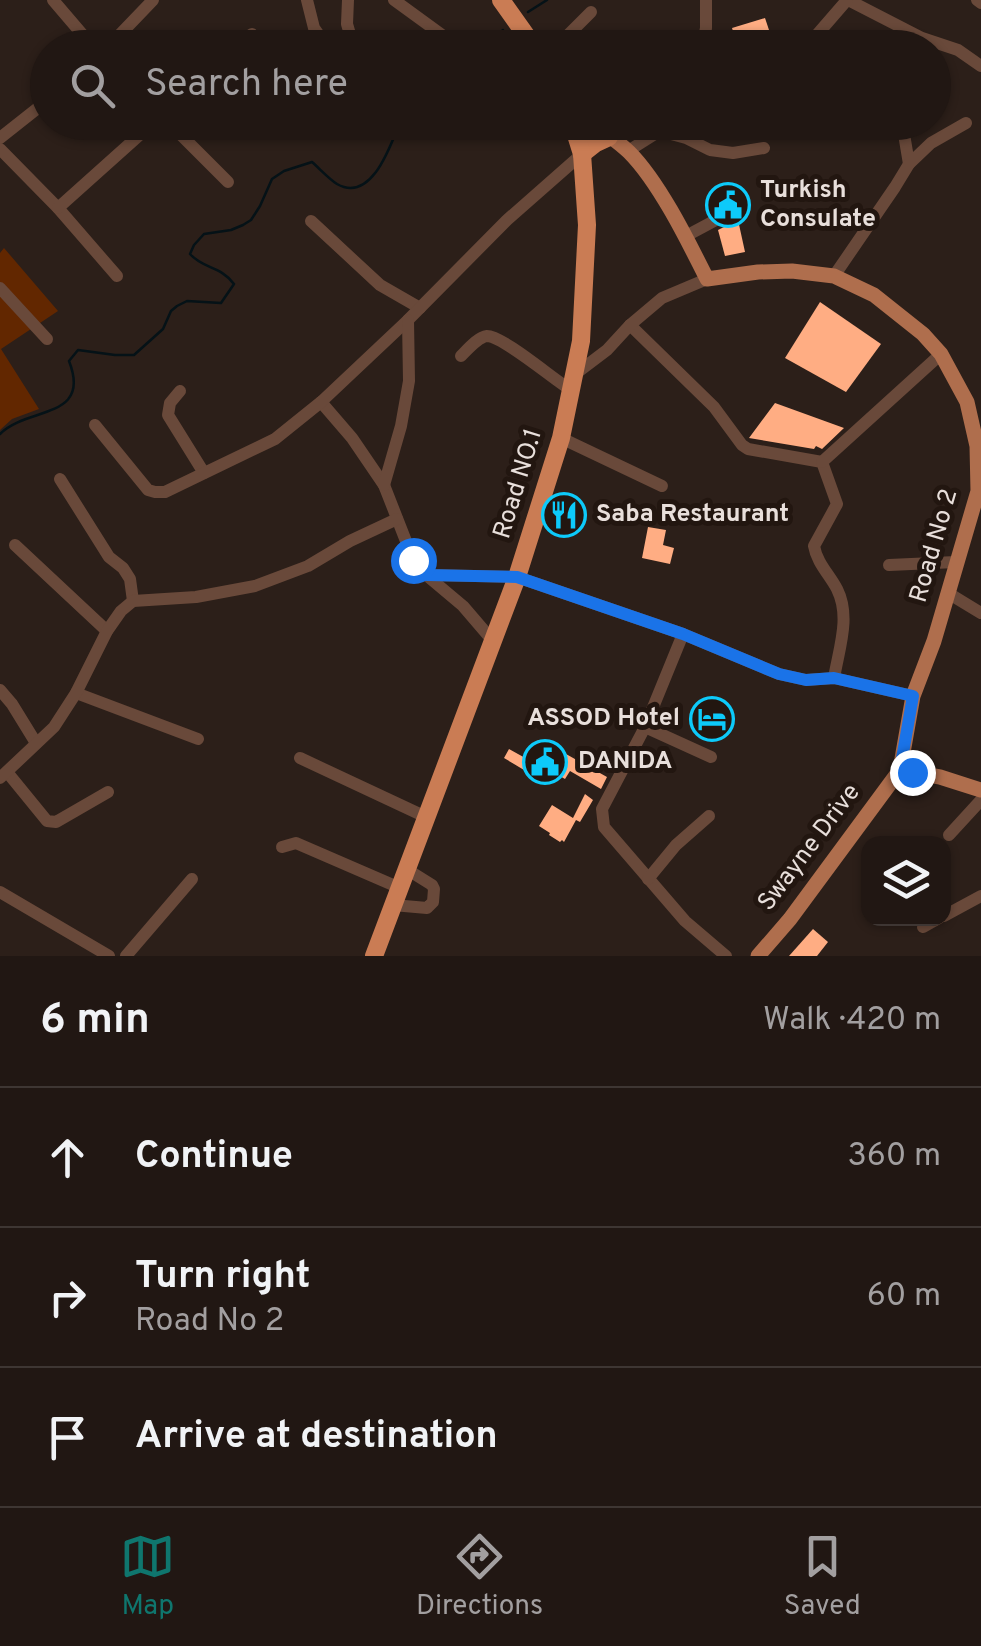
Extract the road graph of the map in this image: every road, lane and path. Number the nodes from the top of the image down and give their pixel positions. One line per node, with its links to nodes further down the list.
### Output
1 (52, 0): 10 (street)
2 (153, 0): 11 (street)
3 (307, 0): 12 (street)
4 (348, 0): 13 (street)
5 (394, 0): 14 (street)
6 (501, 0): 15 (highway)
7 (706, 0): 17 (street)
8 (848, 0): 18 (street); 19 (street)
9 (591, 12): 16 (street)
10 (78, 30)
11 (124, 30)
12 (315, 30)
13 (350, 30)
14 (435, 30)
15 (522, 30)
16 (573, 30)
17 (706, 30)
18 (821, 30)
19 (906, 30)
20 (951, 48): 21 (street)
21 (981, 66)
22 (30, 114): 25 (street)
23 (966, 123): 24 (street)
24 (951, 131)
25 (0, 138)
26 (134, 140): 42 (street)
27 (186, 140): 40 (street)
28 (578, 140): 38 (highway, Road NO.1)
29 (604, 140): 38 (highway)
30 (612, 140): 37 (main road)
31 (645, 140): 37 (street)
32 (690, 140): 35 (street)
33 (905, 140): 39 (street)
34 (935, 140): 39 (street)
35 (764, 148)
36 (0, 149): 42 (street)
37 (628, 150): 44 (main road)
38 (582, 154): 49 (street); 55 (highway, Road NO.1)
39 (909, 164): 46 (street)
40 (228, 182)
41 (744, 205): 44 (street)
42 (58, 208): 45 (street)
43 (311, 221): 49 (street)
44 (686, 236): 47 (main road)
45 (117, 276)
46 (834, 276): 47 (main road, Road No 2); 53 (main road, Road No 2)
47 (706, 280): 51 (street)
48 (0, 288): 52 (street)
49 (420, 308): 50 (street)
50 (408, 320): 57 (street); 65 (street)
51 (630, 325): 55 (street); 61 (street)
52 (47, 339)
53 (941, 354): 58 (main road, Road No 2); 61 (street)
54 (461, 356): 55 (street)
55 (572, 383): 60 (highway, Road NO.1)
56 (180, 391): 63 (street)
57 (321, 402): 63 (street); 65 (street)
58 (976, 418): 62 (main road, Road No 2)
59 (95, 425): 63 (street)
60 (561, 438): 66 (street); 73 (highway, Road NO.1)
61 (822, 462): 80 (street)
62 (980, 471): 67 (main road, Road No 2)
63 (204, 473)
64 (60, 479): 75 (street)
65 (384, 485): 68 (street)
66 (662, 486)
67 (979, 491): 70 (main road, Road No 2)
68 (397, 518): 72 (street); 75 (street)
69 (15, 546): 77 (street)
70 (956, 562): 71 (street); 74 (main road, Road No 2)
71 (889, 565)
72 (427, 575): 73 (street); 79 (street)
73 (517, 577): 78 (street); 79 (highway, Road NO.1)
74 (948, 593): 76 (street); 83 (main road, Road No 2)
75 (132, 601): 77 (street)
76 (981, 613)
77 (106, 631): 82 (street)
78 (683, 634): 80 (street); 84 (street)
79 (494, 641): 95 (highway, Road NO.1)
80 (834, 678): 83 (street)
81 (0, 690): 86 (street)
82 (76, 692): 85 (street); 86 (street)
83 (913, 696): 89 (main road, Road No 2)
84 (645, 726): 87 (street); 99 (street)
85 (198, 739)
86 (36, 743): 90 (street)
87 (711, 757)
88 (300, 758): 95 (street)
89 (900, 770): 91 (main road); 109 (main road, Swayne Drive)
90 (3, 775): 92 (street)
91 (981, 790)
92 (108, 792)
93 (981, 800): 96 (street)
94 (709, 816): 99 (street)
95 (426, 818): 98 (highway, Road NO.1)
96 (949, 836)
97 (282, 847): 102 (street)
98 (408, 870): 102 (highway, Road NO.1); 102 (street)
99 (648, 878): 108 (street)
100 (192, 879): 106 (street)
101 (0, 892): 105 (street)
102 (397, 896): 107 (highway, Road NO.1)
103 (981, 896): 104 (street)
104 (951, 912)
105 (110, 956)
106 (126, 956)
107 (374, 956)
108 (726, 956)
109 (758, 956)

